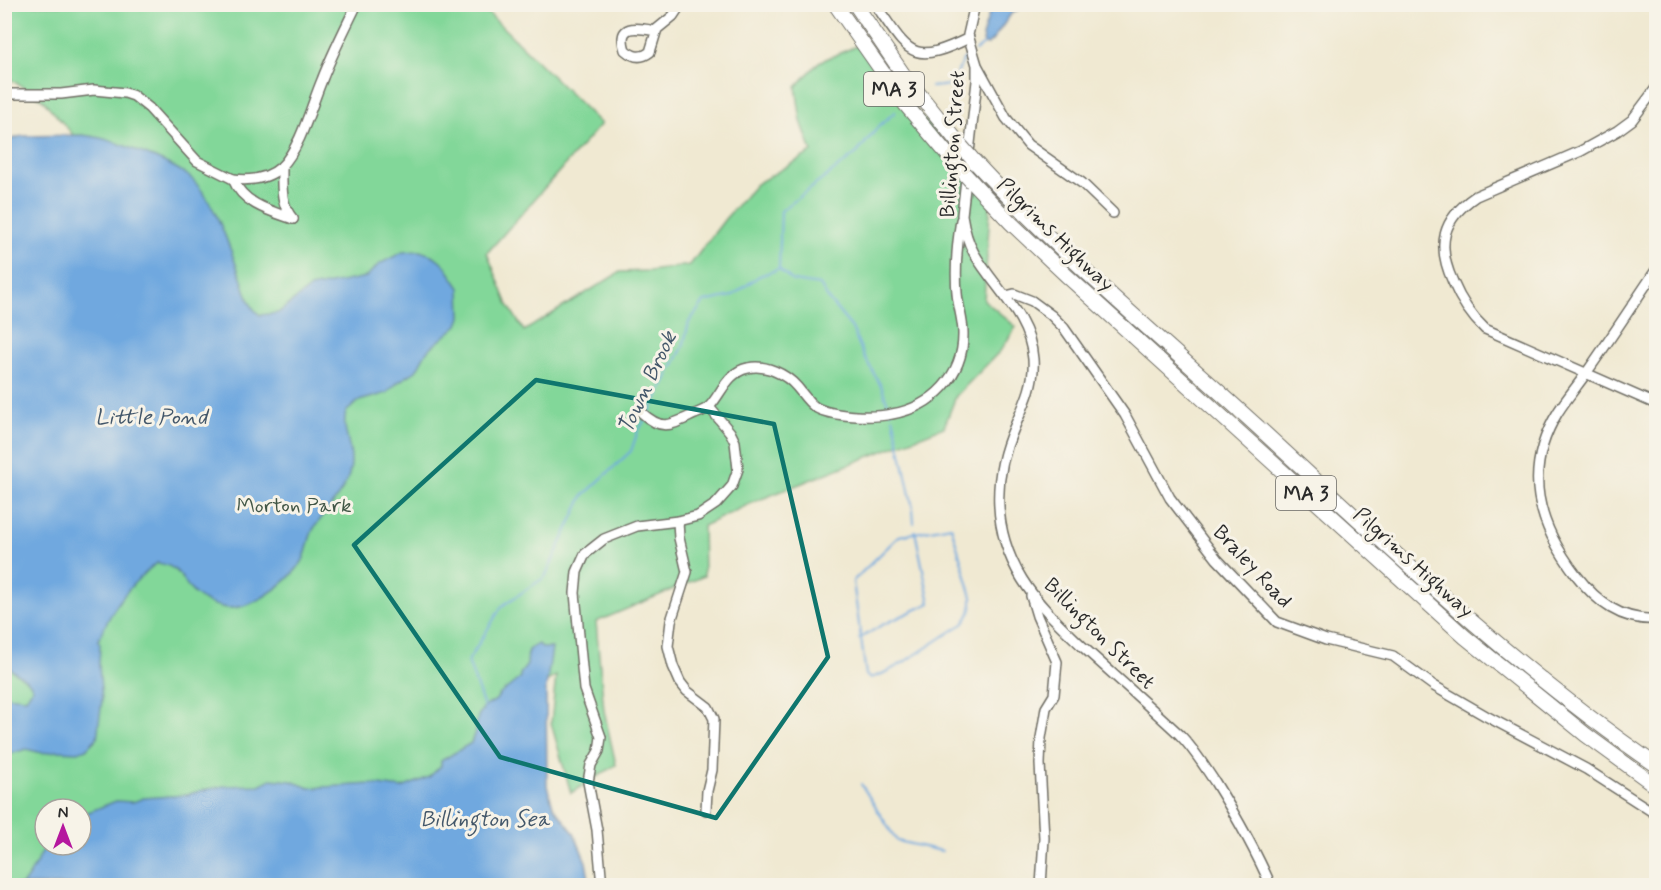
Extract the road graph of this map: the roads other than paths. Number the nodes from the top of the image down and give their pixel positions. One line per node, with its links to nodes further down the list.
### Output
1 (357, 4): 12 (street)
2 (681, 4): 7 (street)
3 (835, 4): 26 (highway, Pilgrims Highway / MA 3, bridge)
4 (855, 4): 25 (highway, Pilgrims Highway / MA 3, bridge)
5 (875, 4): 8 (street)
6 (975, 4): 8 (street, Billington Street)
7 (656, 31)
8 (969, 41): 9 (street, Billington Street)
9 (976, 62): 14 (street); 15 (street, Billington Street)
10 (1656, 88): 18 (street)
11 (4, 94): 13 (street)
12 (282, 166): 13 (street); 13 (street)
13 (234, 179)
14 (1113, 213)
15 (962, 215): 17 (street, Billington Street); 20 (street)
16 (1656, 270): 18 (street)
17 (1006, 296): 23 (street, Billington Street); 28 (street, Braley Road)
18 (1586, 374): 19 (street); 24 (street)
19 (1656, 405)
20 (710, 407): 21 (street); 22 (street)
21 (645, 416)
22 (678, 521): 27 (street); 29 (street)
23 (1029, 591): 30 (street); 31 (street, Billington Street)
24 (1656, 619)
25 (1656, 765)
26 (1656, 786)
27 (706, 810)
28 (1656, 814)
29 (602, 885)
30 (1041, 885)
31 (1271, 885)

